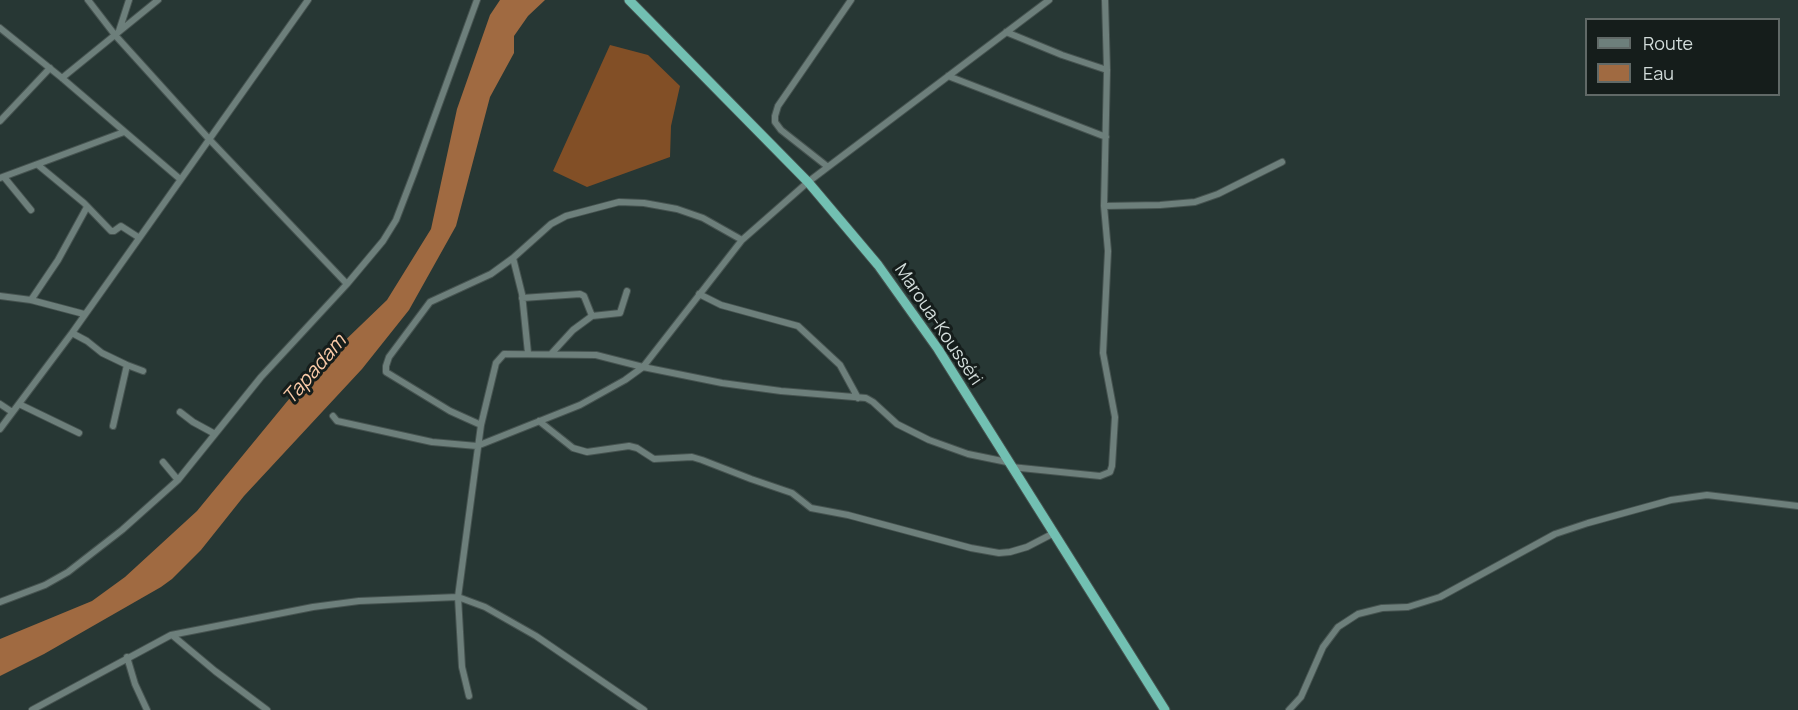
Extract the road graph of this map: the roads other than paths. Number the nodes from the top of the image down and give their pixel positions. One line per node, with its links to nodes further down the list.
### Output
1 (88, 0): 12 (street)
2 (129, 0): 12 (street)
3 (158, 0): 12 (street)
4 (308, 0): 20 (street)
5 (477, 0): 33 (street)
6 (629, 0): 26 (highway, Maroua-Kousséri)
7 (852, 0): 23 (street)
8 (1049, 0): 11 (street)
9 (1106, 0): 14 (street)
10 (0, 28): 13 (street)
11 (1006, 32): 14 (street); 15 (street)
12 (117, 34): 16 (street); 20 (street)
13 (50, 68): 16 (street); 17 (street)
14 (1107, 70): 19 (street)
15 (948, 76): 19 (street); 23 (street)
16 (62, 78): 18 (street)
17 (0, 121)
18 (124, 132): 22 (street); 25 (street)
19 (1106, 137): 27 (street)
20 (209, 139): 25 (street); 33 (street)
21 (1282, 162): 27 (street)
22 (38, 165): 24 (street); 28 (street)
23 (828, 167): 26 (street)
24 (2, 177): 29 (street)
25 (180, 180): 30 (street)
26 (808, 182): 31 (street); 61 (highway, Maroua-Kousséri)
27 (1104, 206): 61 (street)
28 (87, 207): 30 (street); 38 (street)
29 (31, 210)
30 (138, 237): 39 (street)
31 (742, 240): 32 (street); 35 (street)
32 (513, 258): 37 (street); 54 (street)
33 (347, 284): 58 (street)
34 (627, 291): 40 (street)
35 (699, 294): 45 (street); 47 (street)
36 (0, 296): 38 (street)
37 (522, 298): 40 (street); 42 (street)
38 (31, 300): 39 (street)
39 (84, 314): 41 (street)
40 (592, 316): 43 (street)
41 (72, 333): 44 (street); 49 (street)
42 (528, 353): 43 (street); 54 (street)
43 (551, 354): 45 (street)
44 (127, 364): 46 (street); 55 (street)
45 (643, 367): 47 (street); 53 (street)
46 (143, 371)
47 (858, 398): 61 (street)
48 (0, 404): 50 (street)
49 (19, 404): 50 (street); 57 (street)
50 (12, 412): 56 (street)
51 (180, 412): 58 (street)
52 (333, 416): 59 (street)
53 (539, 421): 59 (street); 64 (street)
54 (481, 425): 59 (street)
55 (113, 426)
56 (0, 429)
57 (79, 433)
58 (216, 434): 62 (street)
59 (477, 446): 65 (street)
60 (164, 462): 62 (street)
61 (1009, 464): 64 (highway, Maroua-Kousséri)
62 (178, 480): 66 (street)
63 (1798, 506): 75 (street)
64 (1054, 533): 74 (highway, Maroua-Kousséri)
65 (458, 597): 67 (street); 69 (street); 73 (street)
66 (0, 602)
67 (171, 635): 68 (street); 72 (street)
68 (127, 657): 70 (street); 71 (street)
69 (469, 696)
70 (32, 710)
71 (147, 710)
72 (267, 710)
73 (644, 710)
74 (1165, 710)
75 (1289, 710)

